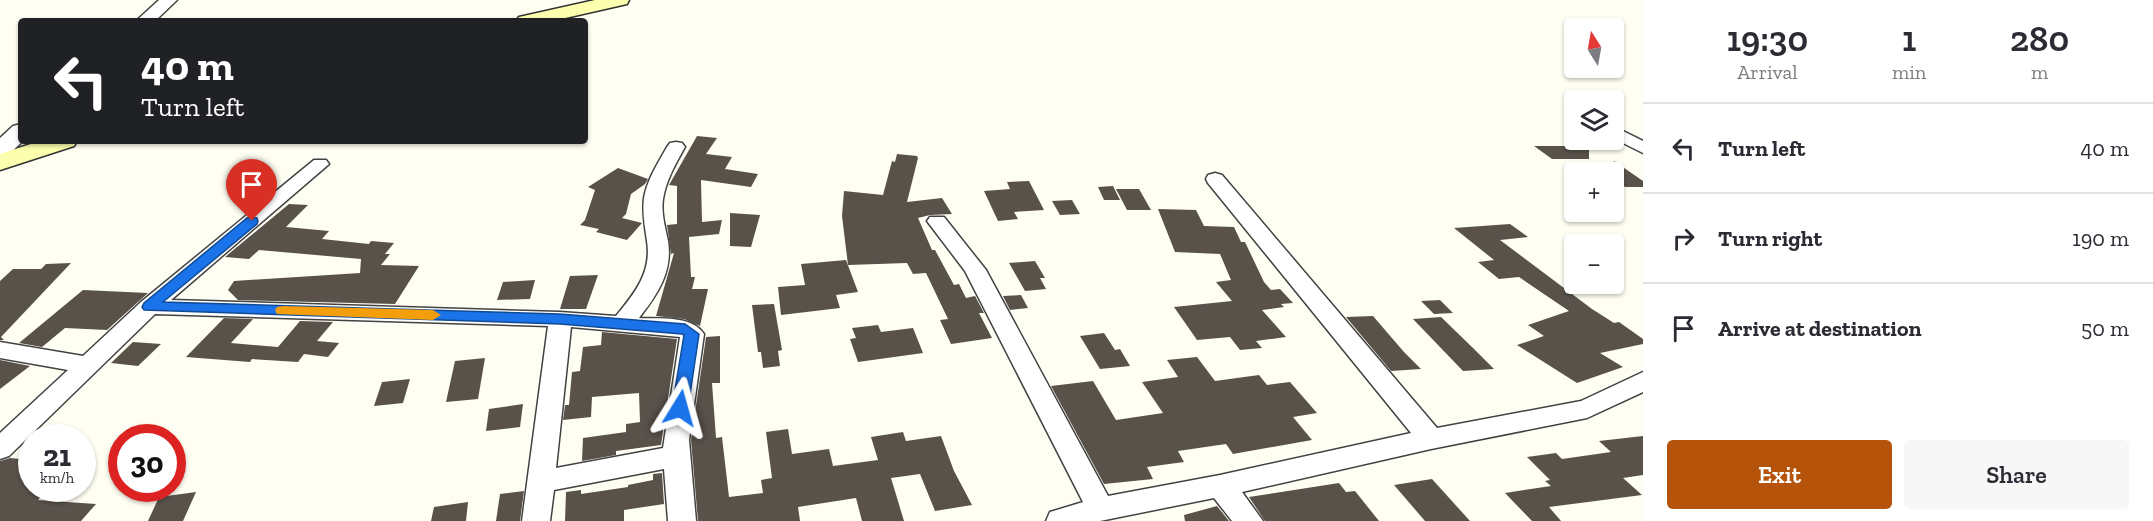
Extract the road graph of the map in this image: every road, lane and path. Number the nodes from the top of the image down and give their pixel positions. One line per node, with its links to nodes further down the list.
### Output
1 (169, 0): 3 (street)
2 (620, 0): 4 (main road)
3 (148, 18)
4 (539, 18)
5 (18, 134): 10 (street)
6 (1624, 137): 9 (street)
7 (56, 144): 11 (main road)
8 (676, 147): 17 (street)
9 (1643, 148)
10 (0, 150)
11 (0, 162)
12 (320, 164): 15 (street)
13 (1215, 179): 21 (street)
14 (937, 221): 26 (street)
15 (149, 307): 16 (street); 19 (street)
16 (560, 319): 17 (street); 24 (street)
17 (623, 323): 23 (street)
18 (0, 350): 19 (street)
19 (89, 365): 22 (street)
20 (1643, 381): 21 (street)
21 (1431, 439): 25 (street)
22 (0, 449)
23 (678, 456): 24 (street); 28 (street)
24 (540, 482): 27 (street)
25 (1220, 486): 26 (street); 30 (street)
26 (1101, 509): 29 (street)
27 (536, 521)
28 (682, 521)
29 (1063, 521)
30 (1249, 521)

